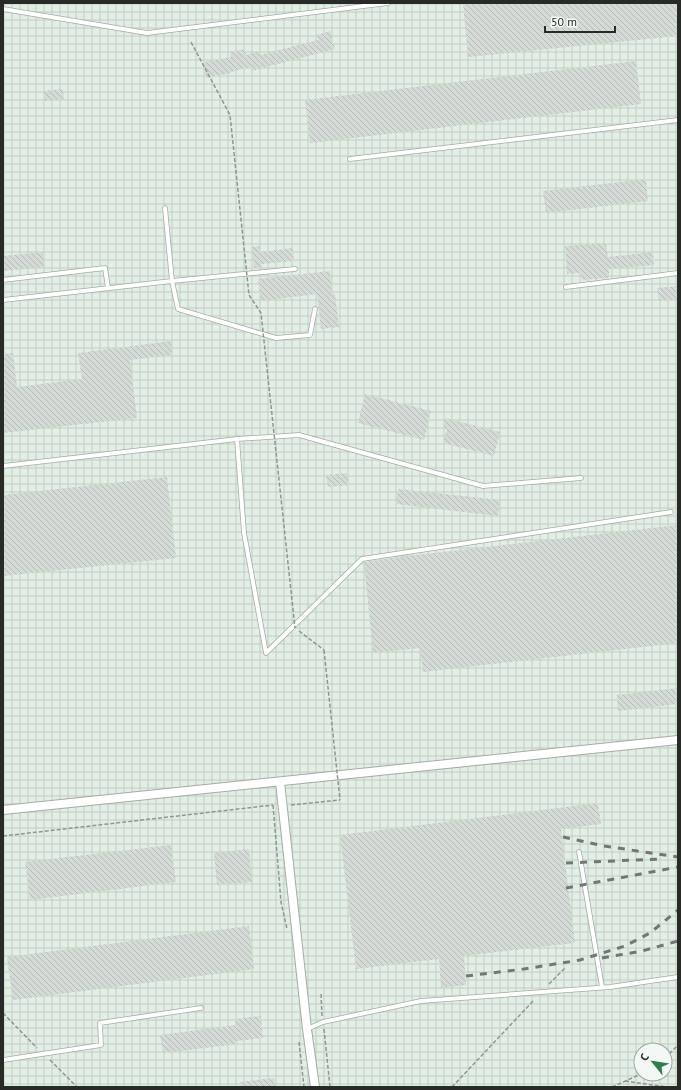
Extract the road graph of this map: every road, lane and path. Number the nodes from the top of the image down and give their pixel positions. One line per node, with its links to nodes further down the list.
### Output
1 (388, 3): 2 (lane)
2 (3, 9)
3 (191, 42): 22 (path, bridge)
4 (678, 120): 5 (lane)
5 (350, 159)
6 (164, 208): 10 (lane)
7 (295, 269): 10 (lane)
8 (678, 273): 11 (lane)
9 (3, 280): 12 (lane)
10 (172, 281): 12 (lane); 14 (lane)
11 (566, 287)
12 (108, 288): 13 (lane)
13 (3, 300)
14 (315, 309)
15 (237, 438): 16 (lane); 17 (lane); 18 (lane)
16 (3, 466)
17 (581, 478)
18 (671, 512)
19 (678, 740): 20 (street)
20 (280, 782): 22 (street); 23 (street)
21 (273, 805): 22 (path); 24 (path); 26 (path)
22 (283, 806): 34 (street)
23 (3, 810)
24 (3, 836)
25 (579, 852): 29 (lane)
26 (287, 929)
27 (566, 967): 30 (path)
28 (678, 977): 29 (lane)
29 (602, 987): 30 (lane)
30 (542, 992): 33 (lane); 42 (path)
31 (321, 994): 33 (path)
32 (201, 1008): 36 (lane)
33 (323, 1022): 34 (lane); 41 (path)
34 (307, 1029): 40 (street)
35 (299, 1040): 39 (path)
36 (3, 1060)
37 (633, 1078): 38 (path)
38 (625, 1081): 43 (path); 44 (path)
39 (304, 1087)
40 (315, 1087)
41 (330, 1087)
42 (452, 1087)
43 (612, 1087)
44 (667, 1087)

